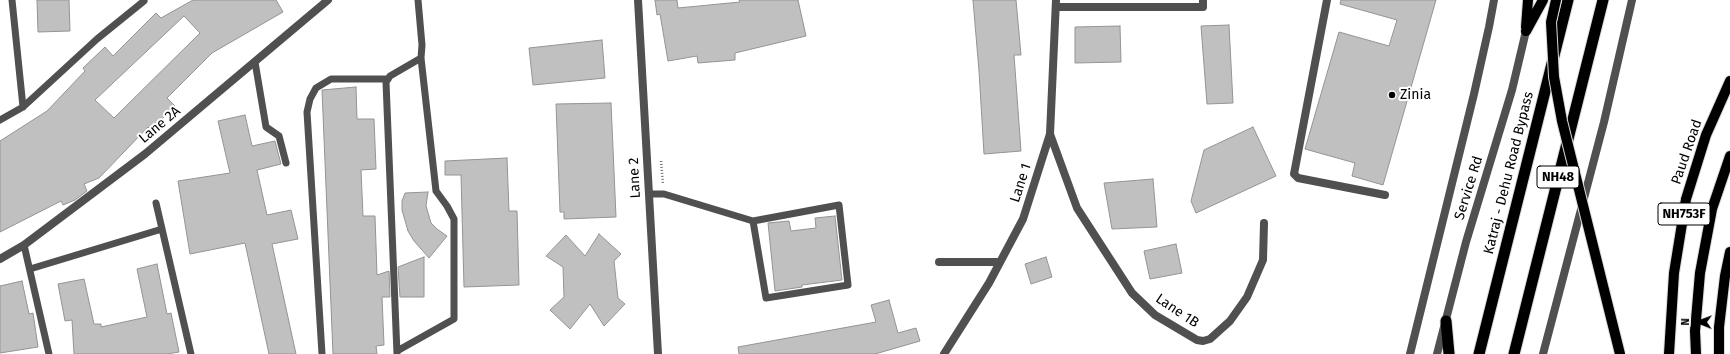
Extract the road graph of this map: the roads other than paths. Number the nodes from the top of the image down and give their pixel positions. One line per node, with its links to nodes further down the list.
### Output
1 (12, 0): 21 (lane)
2 (328, 0): 18 (street, Lane 2A)
3 (418, 0): 17 (lane)
4 (638, 0): 26 (street, Lane 2)
5 (1203, 0): 15 (street)
6 (1327, 0): 27 (street)
7 (1494, 0): 45 (street)
8 (1528, 0): 16 (main road)
9 (1543, 0): 16 (main road)
10 (1556, 0): 51 (main road, bridge)
11 (1568, 0): 48 (highway, Katraj - Dehu Road Bypass / NH48)
12 (1603, 0): 49 (highway, NH48)
13 (1632, 0): 50 (street)
14 (144, 1): 21 (lane)
15 (1056, 3): 23 (street, Lane 1)
16 (1526, 31): 38 (street, Service Rd)
17 (421, 58): 19 (lane); 39 (lane)
18 (254, 62): 25 (lane); 32 (street, Lane 2A)
19 (388, 79): 39 (lane); 42 (lane)
20 (1730, 81): 52 (main road, Paud Road / NH753F)
21 (23, 107): 22 (lane)
22 (0, 120)
23 (1050, 134): 30 (street, Lane 1B); 36 (street, Lane 1)
24 (1730, 156): 53 (main road)
25 (286, 163)
26 (649, 194): 29 (lane); 43 (street, Lane 2)
27 (1385, 195)
28 (156, 203): 31 (lane)
29 (753, 221): 29 (lane)
30 (1264, 223)
31 (162, 229): 37 (lane); 41 (lane)
32 (24, 245): 34 (street, Lane 2A); 37 (lane)
33 (1730, 252): 54 (main road)
34 (0, 259)
35 (939, 262): 36 (street)
36 (1000, 262): 44 (street, Lane 1)
37 (30, 269): 40 (lane)
38 (1446, 321): 46 (street, Service Rd); 47 (highway)
39 (397, 352)
40 (49, 354)
41 (191, 354)
42 (322, 354)
43 (658, 354)
44 (944, 354)
45 (1410, 354)
46 (1437, 354)
47 (1449, 354)
48 (1479, 354)
49 (1514, 354)
50 (1543, 354)
51 (1620, 354)
52 (1669, 354)
53 (1696, 354)
54 (1719, 354)

